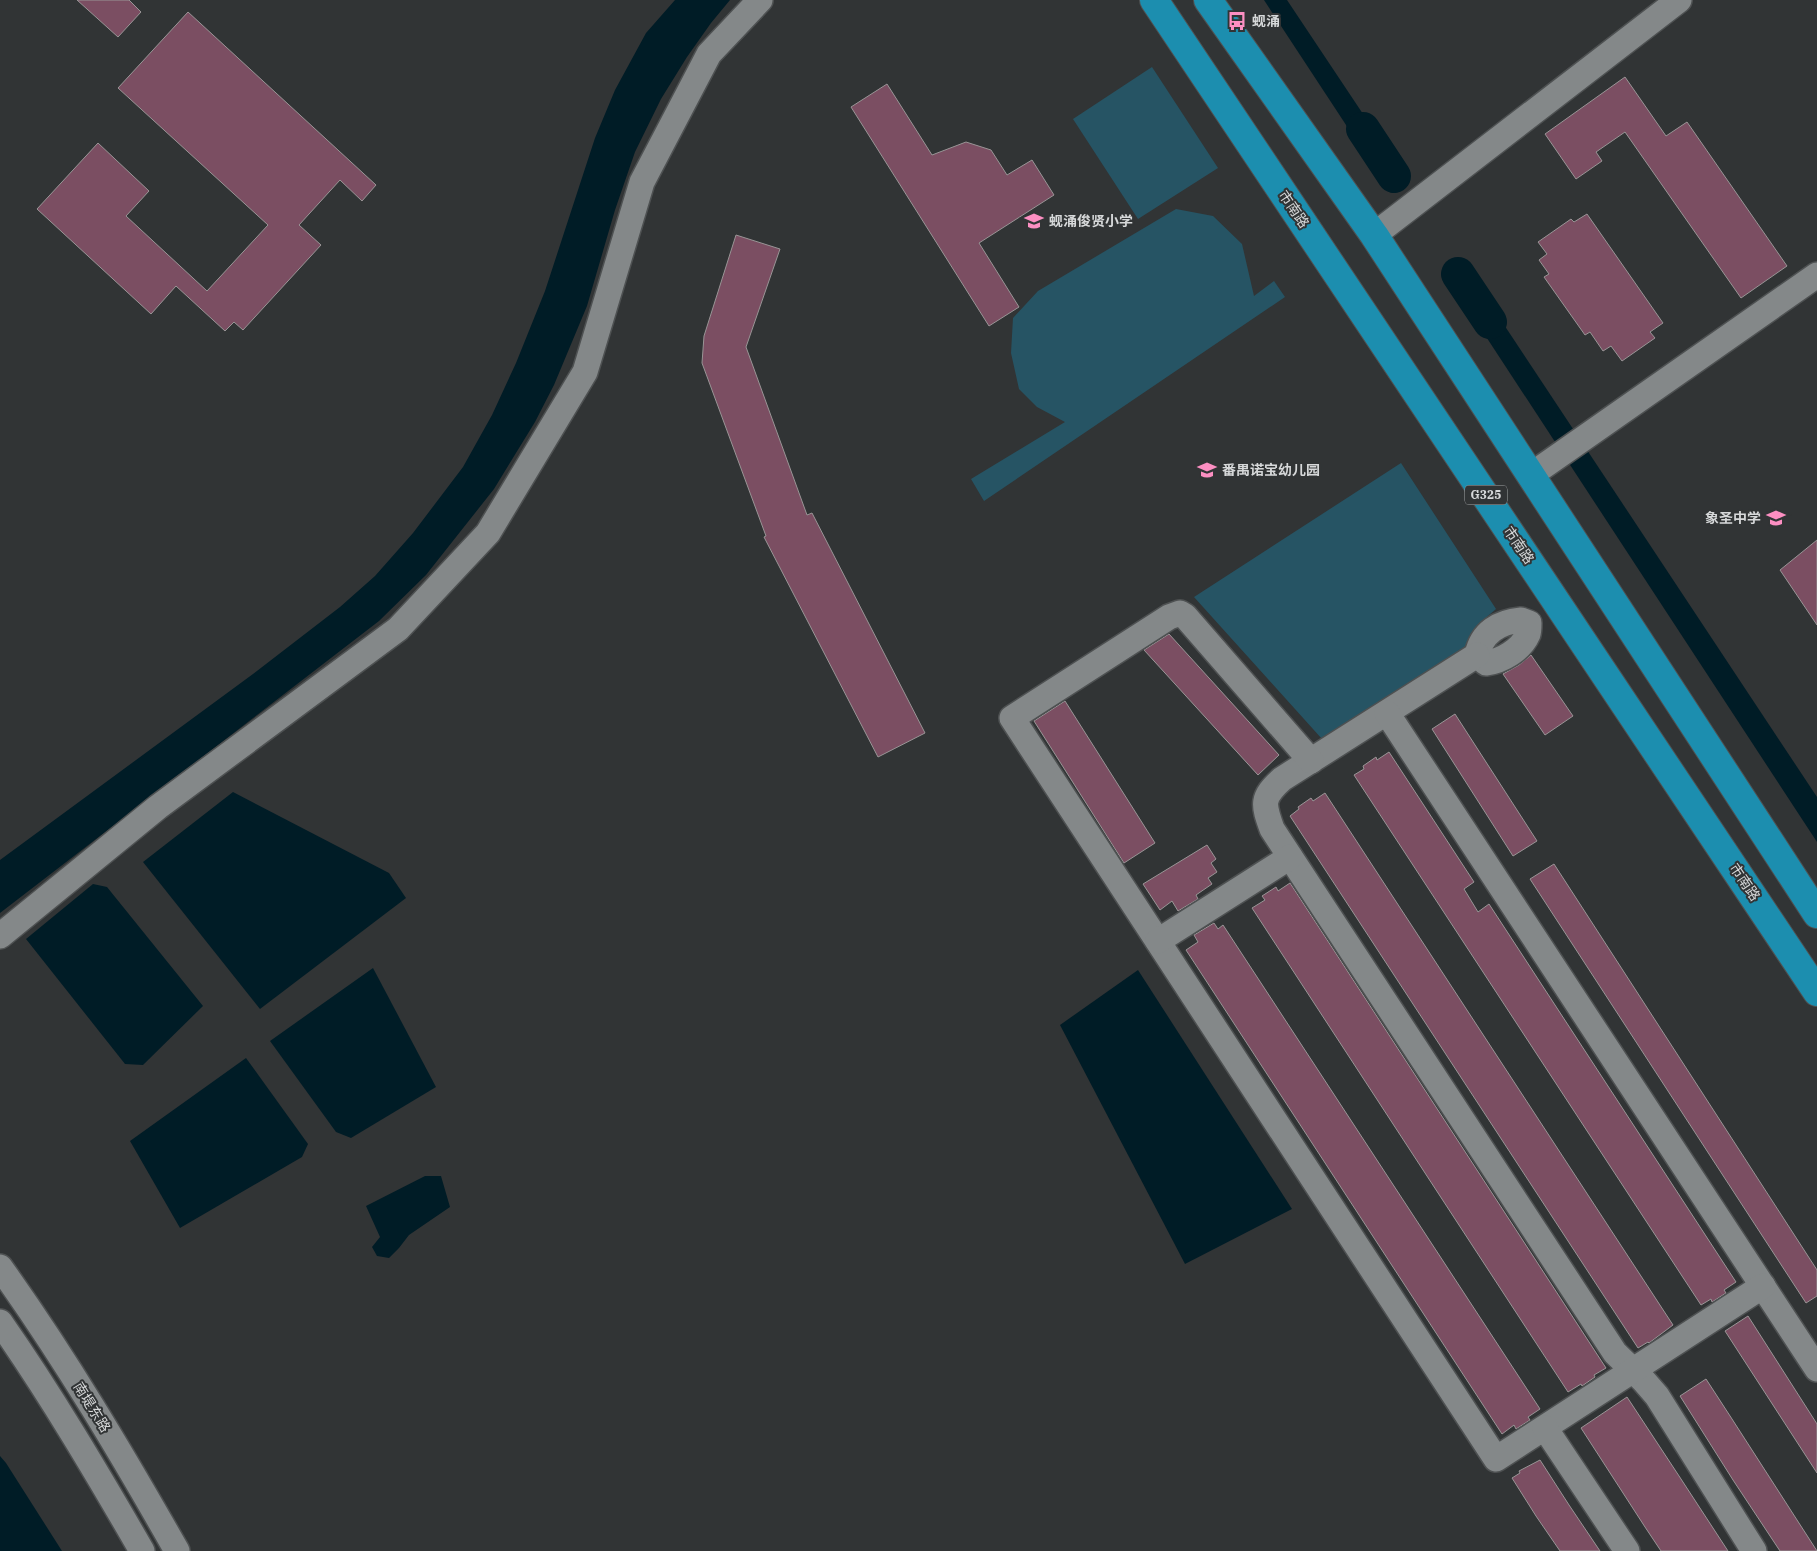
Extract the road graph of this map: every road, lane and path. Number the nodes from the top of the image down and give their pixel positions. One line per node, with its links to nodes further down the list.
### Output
1 (760, 0): 13 (street)
2 (1154, 0): 8 (highway, 市南路 / G325)
3 (1208, 0): 5 (highway)
4 (1679, 0): 5 (street)
5 (1374, 235): 7 (highway)
6 (1817, 275): 7 (street)
7 (1531, 475): 12 (highway)
8 (1558, 603): 9 (street); 15 (highway, 市南路 / G325)
9 (1387, 713): 10 (street); 17 (street)
10 (1311, 761): 11 (street); 14 (street)
11 (1290, 857): 14 (street); 20 (street)
12 (1817, 914)
13 (0, 936)
14 (1158, 941): 21 (street)
15 (1817, 992)
16 (0, 1267): 23 (street, 南堤东路)
17 (1763, 1286): 19 (street); 20 (street)
18 (0, 1322): 22 (street)
19 (1817, 1369)
20 (1633, 1371): 21 (street); 25 (street)
21 (1545, 1428): 24 (street)
22 (142, 1551)
23 (177, 1551)
24 (1627, 1551)
25 (1754, 1551)

